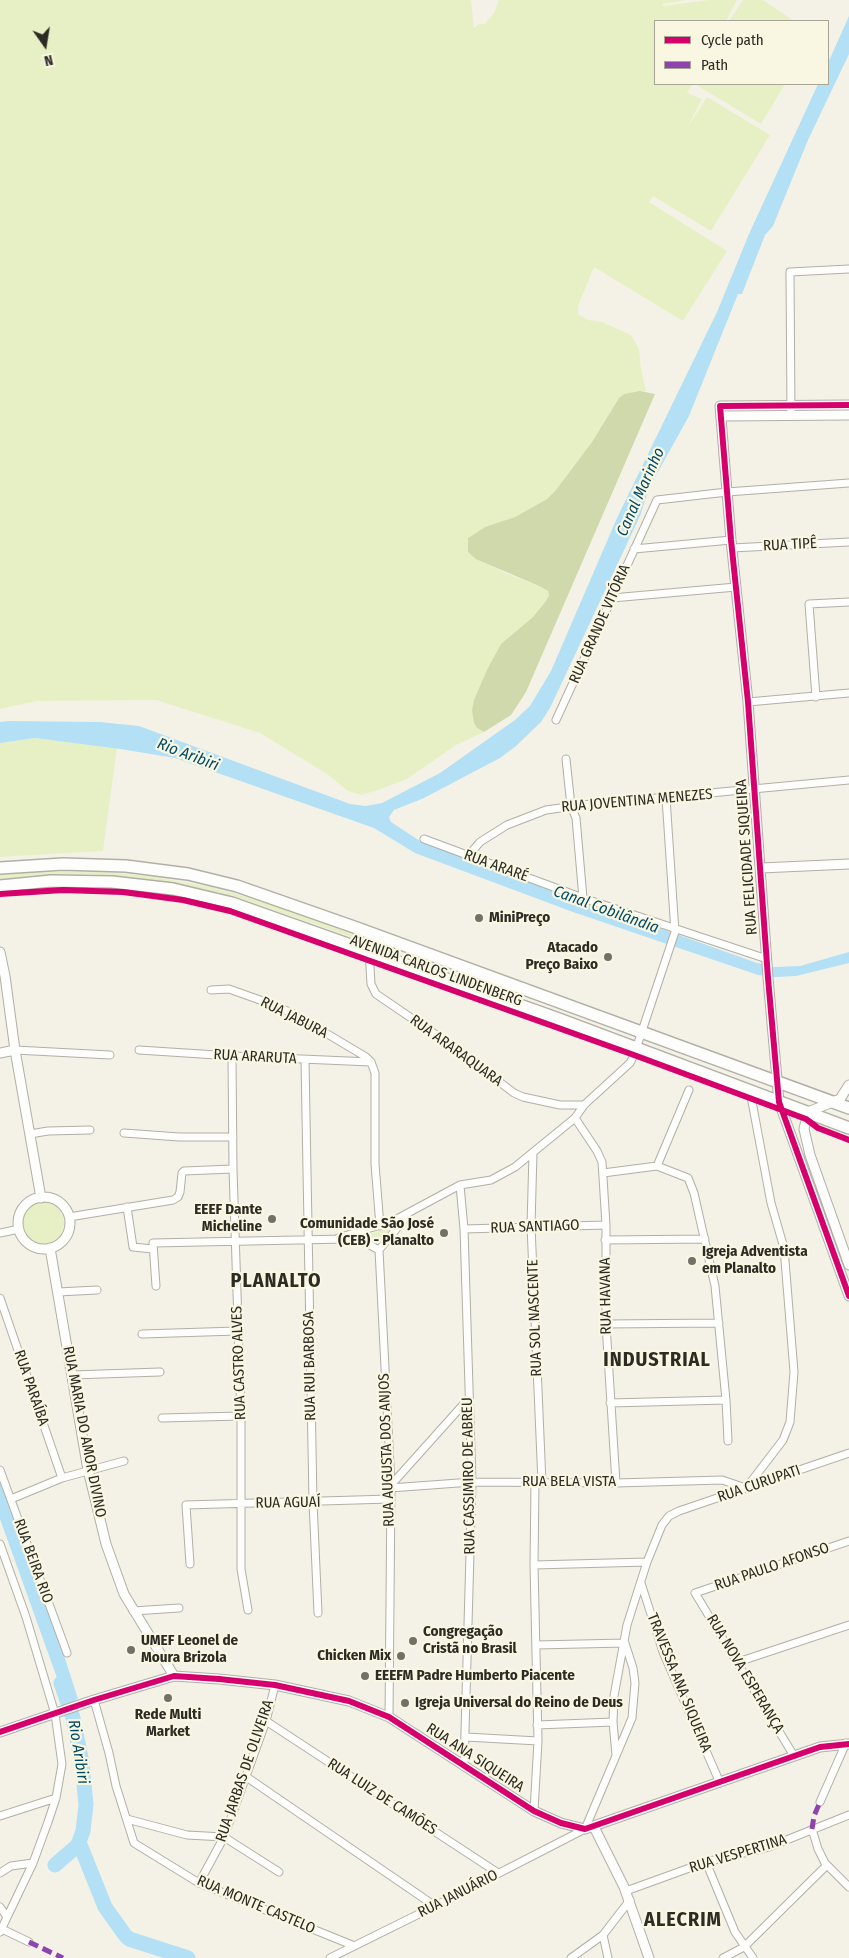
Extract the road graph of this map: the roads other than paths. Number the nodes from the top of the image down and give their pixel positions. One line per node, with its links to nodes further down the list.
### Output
1 (849, 269): 2 (street)
2 (791, 405): 3 (street); 5 (street, RUA FELICIDADE SIQUEIRA); 6 (street)
3 (849, 405)
4 (849, 415): 6 (street)
5 (721, 416): 6 (street); 8 (street, RUA FELICIDADE SIQUEIRA)
6 (791, 416)
7 (849, 483): 8 (street)
8 (727, 492): 10 (street, RUA FELICIDADE SIQUEIRA); 11 (street, RUA GRANDE VITÓRIA)
9 (849, 542): 10 (street, RUA TIPÊ)
10 (731, 544): 11 (street, RUA TIPÊ); 12 (street, RUA FELICIDADE SIQUEIRA)
11 (634, 549): 13 (street, RUA GRANDE VITÓRIA)
12 (736, 587): 13 (street); 17 (street, RUA FELICIDADE SIQUEIRA)
13 (612, 598): 18 (street, RUA GRANDE VITÓRIA)
14 (849, 602): 16 (street)
15 (849, 693): 16 (street)
16 (816, 697): 17 (street)
17 (748, 702): 21 (street, RUA FELICIDADE SIQUEIRA)
18 (556, 720)
19 (566, 759): 23 (street)
20 (849, 780): 21 (street, RUA JOVENTINA MENEZES)
21 (755, 790): 22 (street, RUA JOVENTINA MENEZES); 28 (street, RUA FELICIDADE SIQUEIRA)
22 (666, 798): 23 (street, RUA JOVENTINA MENEZES); 31 (street)
23 (571, 806): 25 (street, RUA JOVENTINA MENEZES); 30 (street)
24 (424, 839): 25 (street, RUA ARARÉ)
25 (468, 856): 30 (street, RUA ARARÉ)
26 (849, 864): 28 (street)
27 (0, 868): 32 (main road, AVENIDA CARLOS LINDENBERG)
28 (760, 868): 35 (street, RUA FELICIDADE SIQUEIRA)
29 (0, 886): 33 (main road, AVENIDA CARLOS LINDENBERG)
30 (583, 898): 31 (street, RUA ARARÉ)
31 (675, 931): 35 (street, RUA ARARÉ); 37 (street)
32 (371, 933): 33 (street, RUA ARARAQUARA); 37 (main road, AVENIDA CARLOS LINDENBERG)
33 (368, 950): 38 (main road, AVENIDA CARLOS LINDENBERG); 53 (street, RUA ARARAQUARA)
34 (0, 952): 39 (street)
35 (767, 960): 46 (street, RUA FELICIDADE SIQUEIRA)
36 (211, 990): 45 (street, RUA JABURA)
37 (641, 1031): 38 (street); 46 (main road, AVENIDA CARLOS LINDENBERG)
38 (637, 1048): 49 (main road, AVENIDA CARLOS LINDENBERG); 53 (street)
39 (15, 1050): 41 (street); 42 (street); 60 (street)
40 (140, 1050): 43 (street, RUA ARARUTA)
41 (0, 1053)
42 (110, 1055)
43 (232, 1056): 44 (street, RUA ARARUTA); 61 (street, RUA CASTRO ALVES)
44 (304, 1060): 45 (street, RUA ARARUTA); 81 (street, RUA RUI BARBOSA)
45 (372, 1062): 73 (street)
46 (777, 1082): 50 (main road, AVENIDA CARLOS LINDENBERG); 51 (street, RUA FELICIDADE SIQUEIRA)
47 (849, 1085): 52 (street)
48 (689, 1090): 63 (street)
49 (750, 1091): 51 (main road, AVENIDA CARLOS LINDENBERG); 114 (street)
50 (813, 1096): 52 (main road, AVENIDA CARLOS LINDENBERG); 55 (main road)
51 (778, 1102): 55 (main road, AVENIDA CARLOS LINDENBERG); 91 (street, RUA FELICIDADE SIQUEIRA)
52 (833, 1102): 54 (main road, AVENIDA CARLOS LINDENBERG); 55 (street)
53 (584, 1105): 56 (street)
54 (849, 1108)
55 (808, 1112): 57 (main road, AVENIDA CARLOS LINDENBERG); 87 (street)
56 (575, 1118): 62 (street); 65 (street, RUA HAVANA)
57 (849, 1128)
58 (90, 1130): 60 (street)
59 (124, 1133): 61 (street)
60 (30, 1134): 67 (street)
61 (233, 1136): 64 (street, RUA CASTRO ALVES)
62 (533, 1153): 66 (street); 74 (street, RUA SOL NASCENTE)
63 (658, 1166): 65 (street); 80 (street)
64 (233, 1169): 68 (street); 83 (street, RUA CASTRO ALVES)
65 (603, 1173): 72 (street, RUA HAVANA)
66 (460, 1185): 69 (street); 76 (street, RUA CASSIMIRO DE ABREU)
67 (41, 1198): 70 (street); 75 (street)
68 (127, 1207): 70 (street); 85 (street)
69 (416, 1208): 71 (street); 78 (street)
70 (69, 1218): 84 (street)
71 (389, 1222): 73 (street); 78 (street)
72 (606, 1225): 74 (street, RUA SANTIAGO); 82 (street, RUA HAVANA)
73 (380, 1226): 79 (street)
74 (531, 1226): 76 (street, RUA SANTIAGO); 111 (street, RUA SOL NASCENTE)
75 (19, 1229): 77 (street); 84 (street)
76 (464, 1229): 99 (street, RUA CASSIMIRO DE ABREU)
77 (1, 1231)
78 (393, 1232): 86 (street)
79 (359, 1237): 81 (street); 86 (street)
80 (705, 1239): 82 (street); 93 (street)
81 (308, 1240): 83 (street); 117 (street, RUA RUI BARBOSA)
82 (606, 1240): 94 (street, RUA HAVANA)
83 (236, 1242): 85 (street); 95 (street, RUA CASTRO ALVES)
84 (50, 1248): 90 (street, RUA MARIA DO AMOR DIVINO)
85 (153, 1250): 88 (street)
86 (379, 1250): 113 (street, RUA AUGUSTA DOS ANJOS)
87 (849, 1265)
88 (156, 1286)
89 (97, 1290): 90 (street)
90 (58, 1292): 98 (street, RUA MARIA DO AMOR DIVINO)
91 (849, 1296)
92 (0, 1298): 109 (street, RUA PARAÍBA)
93 (719, 1323): 94 (street); 100 (street)
94 (606, 1324): 101 (street, RUA HAVANA)
95 (237, 1331): 96 (street); 102 (street, RUA CASTRO ALVES)
96 (142, 1334)
97 (160, 1372): 98 (street)
98 (72, 1375): 108 (street, RUA MARIA DO AMOR DIVINO)
99 (469, 1398): 110 (street, RUA CASSIMIRO DE ABREU); 113 (street)
100 (726, 1400): 101 (street); 104 (street)
101 (610, 1403): 112 (street, RUA HAVANA)
102 (241, 1416): 103 (street); 118 (street, RUA CASTRO ALVES)
103 (162, 1418)
104 (728, 1441)
105 (849, 1453): 114 (street, RUA CURUPATI)
106 (124, 1461): 108 (street)
107 (0, 1470): 115 (street, RUA BEIRA RIO)
108 (88, 1470): 109 (street); 128 (street, RUA MARIA DO AMOR DIVINO)
109 (62, 1478): 115 (street)
110 (472, 1482): 111 (street, RUA BELA VISTA); 113 (street, RUA BELA VISTA); 144 (street, RUA CASSIMIRO DE ABREU)
111 (539, 1483): 112 (street, RUA BELA VISTA); 123 (street, RUA SOL NASCENTE)
112 (616, 1483): 114 (street, RUA BELA VISTA)
113 (390, 1486): 116 (street, RUA AUGUSTA DOS ANJOS)
114 (746, 1488): 121 (street, RUA CURUPATI)
115 (10, 1499): 133 (street, RUA BEIRA RIO)
116 (390, 1500): 117 (street, RUA AGUAÍ); 139 (street, RUA AUGUSTA DOS ANJOS)
117 (313, 1502): 118 (street, RUA AGUAÍ); 129 (street, RUA RUI BARBOSA)
118 (242, 1504): 122 (street, RUA AGUAÍ); 127 (street, RUA CASTRO ALVES)
119 (849, 1541): 125 (street, RUA PAULO AFONSO)
120 (0, 1544): 138 (street)
121 (647, 1562): 123 (street); 124 (street)
122 (190, 1564)
123 (534, 1565): 132 (street, RUA SOL NASCENTE)
124 (641, 1582): 131 (street); 151 (street, TRAVESSA ANA SIQUEIRA)
125 (696, 1593): 134 (street, RUA NOVA ESPERANÇA)
126 (179, 1608): 128 (street)
127 (248, 1610)
128 (133, 1611): 135 (street, RUA MARIA DO AMOR DIVINO)
129 (318, 1613)
130 (849, 1625): 134 (street)
131 (625, 1643): 132 (street); 141 (street); 147 (street)
132 (536, 1645): 142 (street, RUA SOL NASCENTE)
133 (67, 1653)
134 (738, 1662): 148 (street, RUA NOVA ESPERANÇA)
135 (174, 1676): 136 (street, RUA ANA SIQUEIRA); 137 (street, RUA ANA SIQUEIRA)
136 (275, 1685): 139 (street, RUA ANA SIQUEIRA); 140 (street, RUA JARBAS DE OLIVEIRA)
137 (94, 1700): 138 (street, RUA ANA SIQUEIRA); 157 (street, RUA MONTE CASTELO)
138 (55, 1714): 143 (street, RUA ANA SIQUEIRA); 152 (street)
139 (389, 1717): 149 (street, RUA ANA SIQUEIRA)
140 (266, 1721): 150 (street, RUA JARBAS DE OLIVEIRA); 166 (street, RUA LUIZ DE CAMÕES)
141 (613, 1722): 142 (street); 147 (street)
142 (537, 1726): 145 (street, RUA SOL NASCENTE)
143 (0, 1732)
144 (466, 1737): 145 (street); 149 (street, RUA CASSIMIRO DE ABREU)
145 (538, 1741): 154 (street, RUA SOL NASCENTE)
146 (848, 1743): 148 (street); 153 (street)
147 (616, 1754): 158 (street)
148 (794, 1756): 151 (street)
149 (464, 1767): 154 (street, RUA ANA SIQUEIRA)
150 (245, 1776): 160 (street, RUA JARBAS DE OLIVEIRA); 170 (street)
151 (720, 1783): 158 (street)
152 (56, 1798): 156 (street); 162 (street)
153 (820, 1802)
154 (534, 1811): 158 (street, RUA ANA SIQUEIRA)
155 (849, 1815): 159 (street, RUA VESPERTINA)
156 (0, 1816)
157 (127, 1819): 160 (street); 167 (street, RUA MONTE CASTELO)
158 (589, 1828): 166 (street, RUA JANUÁRIO); 169 (street)
159 (812, 1830): 161 (street, RUA VESPERTINA); 163 (street)
160 (224, 1838): 164 (street); 167 (street, RUA JARBAS DE OLIVEIRA)
161 (706, 1862): 169 (street, RUA VESPERTINA); 177 (street)
162 (33, 1863): 165 (street); 172 (street)
163 (827, 1865): 168 (street); 177 (street)
164 (279, 1872)
165 (0, 1873)
166 (498, 1874): 170 (street, RUA JANUÁRIO)
167 (199, 1883): 176 (street, RUA MONTE CASTELO)
168 (849, 1887)
169 (628, 1896): 174 (street); 181 (street)
170 (435, 1906): 176 (street, RUA JANUÁRIO)
171 (0, 1907): 172 (street)
172 (7, 1917): 173 (street)
173 (1, 1930): 175 (street)
174 (603, 1935): 179 (street); 180 (street)
175 (29, 1942)
176 (352, 1945): 178 (street, RUA JANUÁRIO)
177 (744, 1947): 182 (street); 183 (street)
178 (330, 1958)
179 (571, 1958)
180 (608, 1958)
181 (649, 1958)
182 (723, 1958)
183 (753, 1958)

